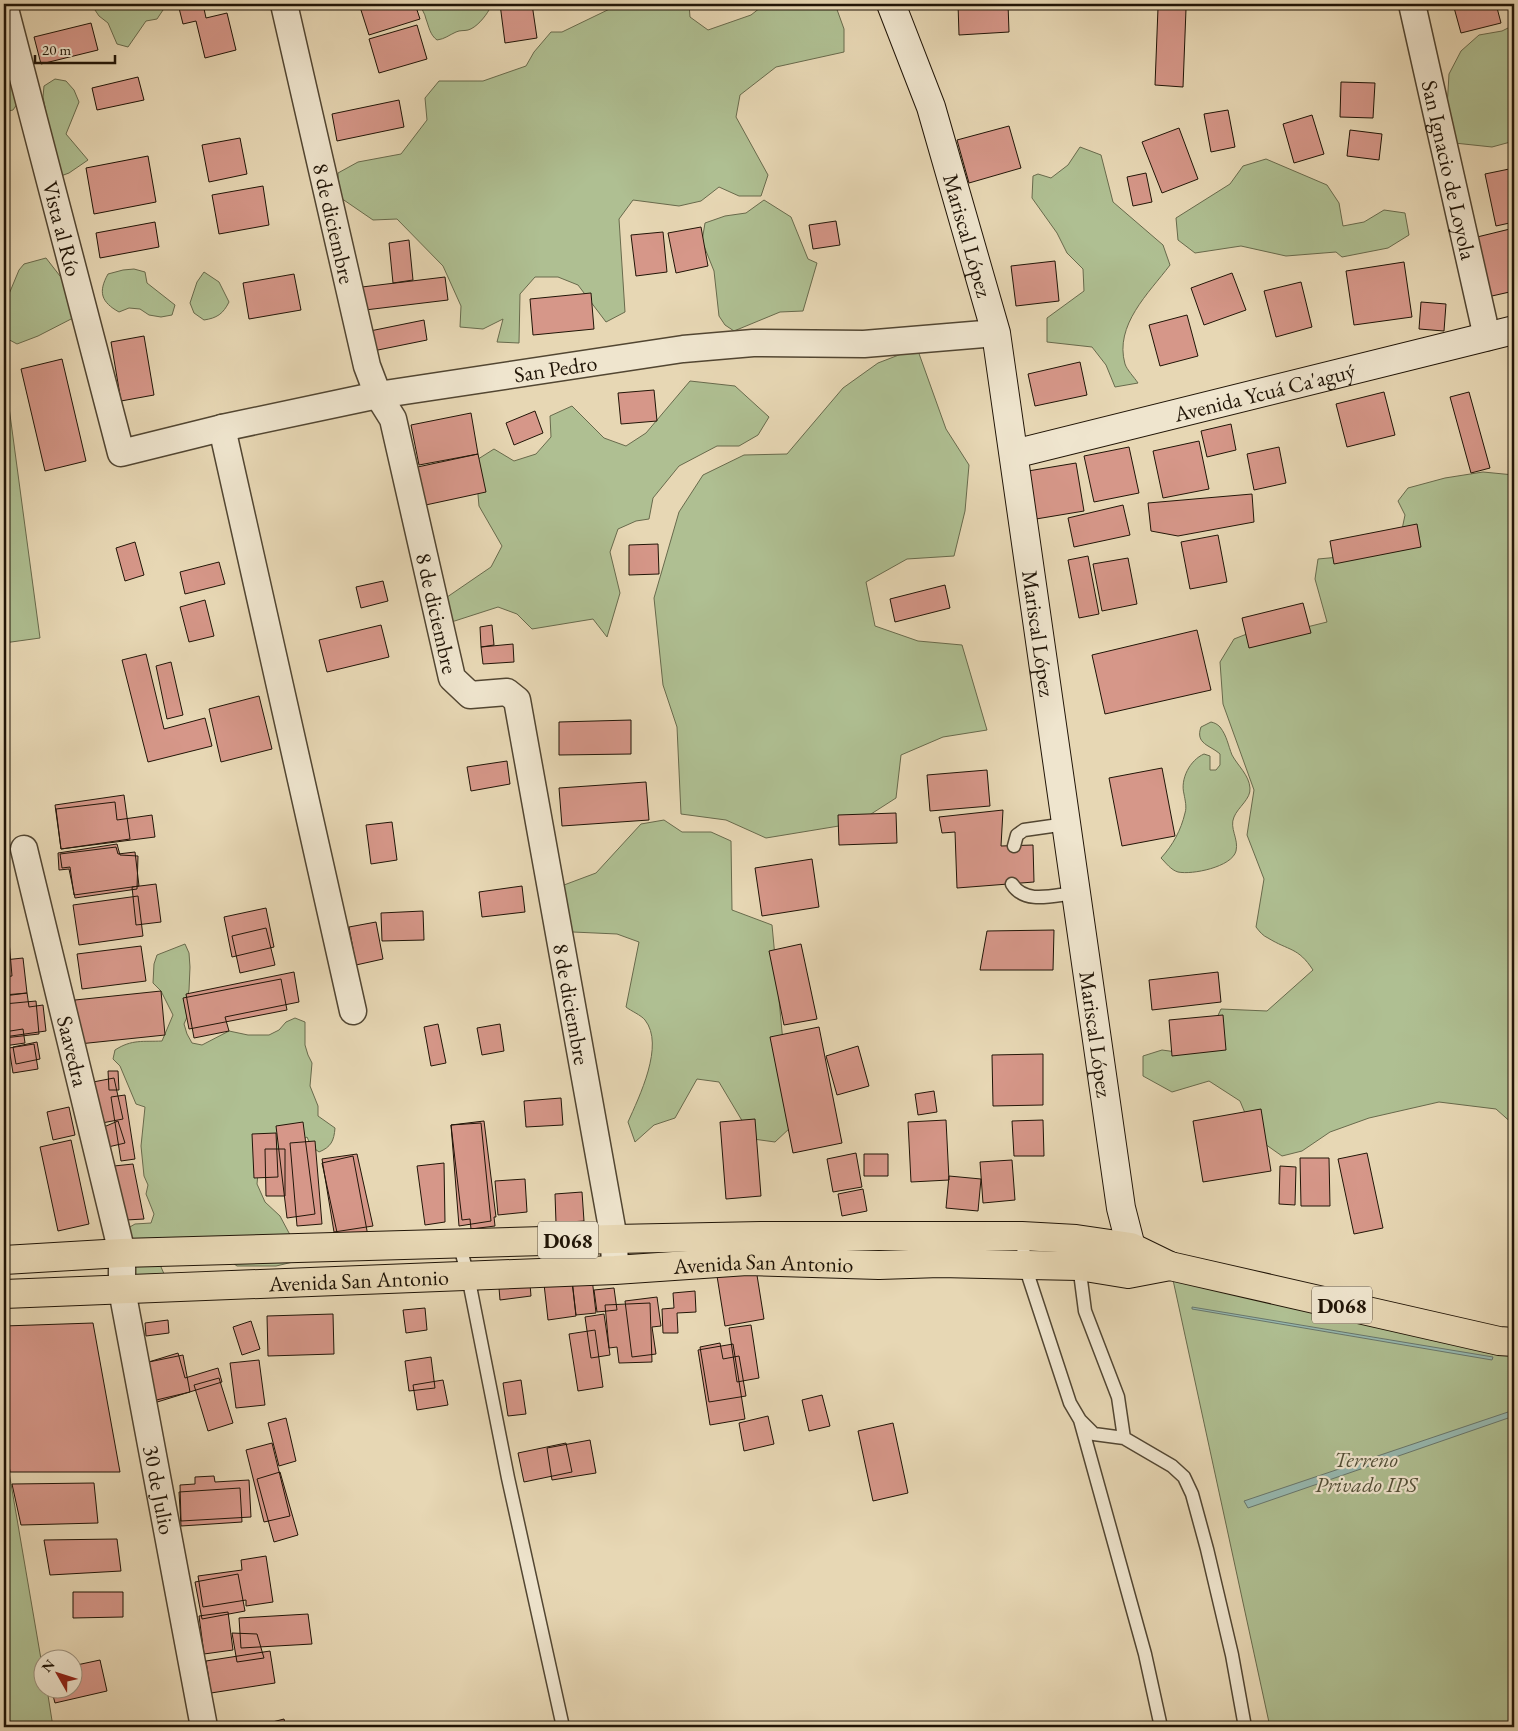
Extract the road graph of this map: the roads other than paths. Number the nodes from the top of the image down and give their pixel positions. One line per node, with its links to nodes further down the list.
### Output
1 (284, 4): 8 (street, 8 de diciembre)
2 (891, 4): 6 (street, Mariscal López)
3 (1412, 4): 7 (street, San Ignacio de Loyola)
4 (4, 5): 10 (street, Vista al Río)
5 (1514, 330): 7 (street, Avenida Ycuá Ca'aguý)
6 (996, 333): 8 (street, San Pedro); 11 (street, Mariscal López)
7 (1487, 337): 11 (street, Avenida Ycuá Ca'aguý)
8 (378, 395): 9 (street, San Pedro); 19 (street, 8 de diciembre)
9 (222, 428): 10 (street, San Pedro); 17 (street)
10 (121, 453)
11 (1014, 454): 12 (street, Mariscal López)
12 (1066, 824): 13 (lane); 16 (street, Mariscal López)
13 (1014, 846)
14 (24, 849): 23 (street, Saavedra)
15 (1012, 884): 16 (lane)
16 (1075, 893): 21 (street, Mariscal López)
17 (353, 1011)
18 (1022, 1236): 19 (main road, Avenida San Antonio / D068); 22 (main road, Avenida San Antonio / D068); 25 (lane)
19 (614, 1239): 20 (main road, Avenida San Antonio / D068); 27 (street, 8 de diciembre)
20 (459, 1243): 23 (main road, Avenida San Antonio / D068); 29 (lane)
21 (1131, 1247): 22 (main road, Avenida San Antonio / D068); 26 (main road, D068); 28 (street, Mariscal López)
22 (1077, 1252): 25 (main road, Avenida San Antonio / D068); 28 (main road, Avenida San Antonio / D068); 34 (lane)
23 (122, 1253): 24 (main road, Avenida San Antonio / D068); 30 (street, 30 de Julio)
24 (4, 1260)
25 (1025, 1266): 27 (main road, Avenida San Antonio / D068); 33 (lane)
26 (1170, 1266): 28 (main road, Avenida San Antonio / D068); 32 (main road, Avenida San Antonio / D068)
27 (615, 1270): 29 (main road, Avenida San Antonio / D068)
28 (1128, 1274)
29 (468, 1276): 30 (main road, Avenida San Antonio / D068); 36 (lane)
30 (122, 1290): 31 (main road, Avenida San Antonio / D068); 35 (street, 30 de Julio)
31 (4, 1294)
32 (1514, 1342)
33 (1080, 1420): 34 (lane); 37 (lane)
34 (1124, 1438): 38 (lane)
35 (204, 1727)
36 (563, 1727)
37 (1161, 1727)
38 (1245, 1727)

